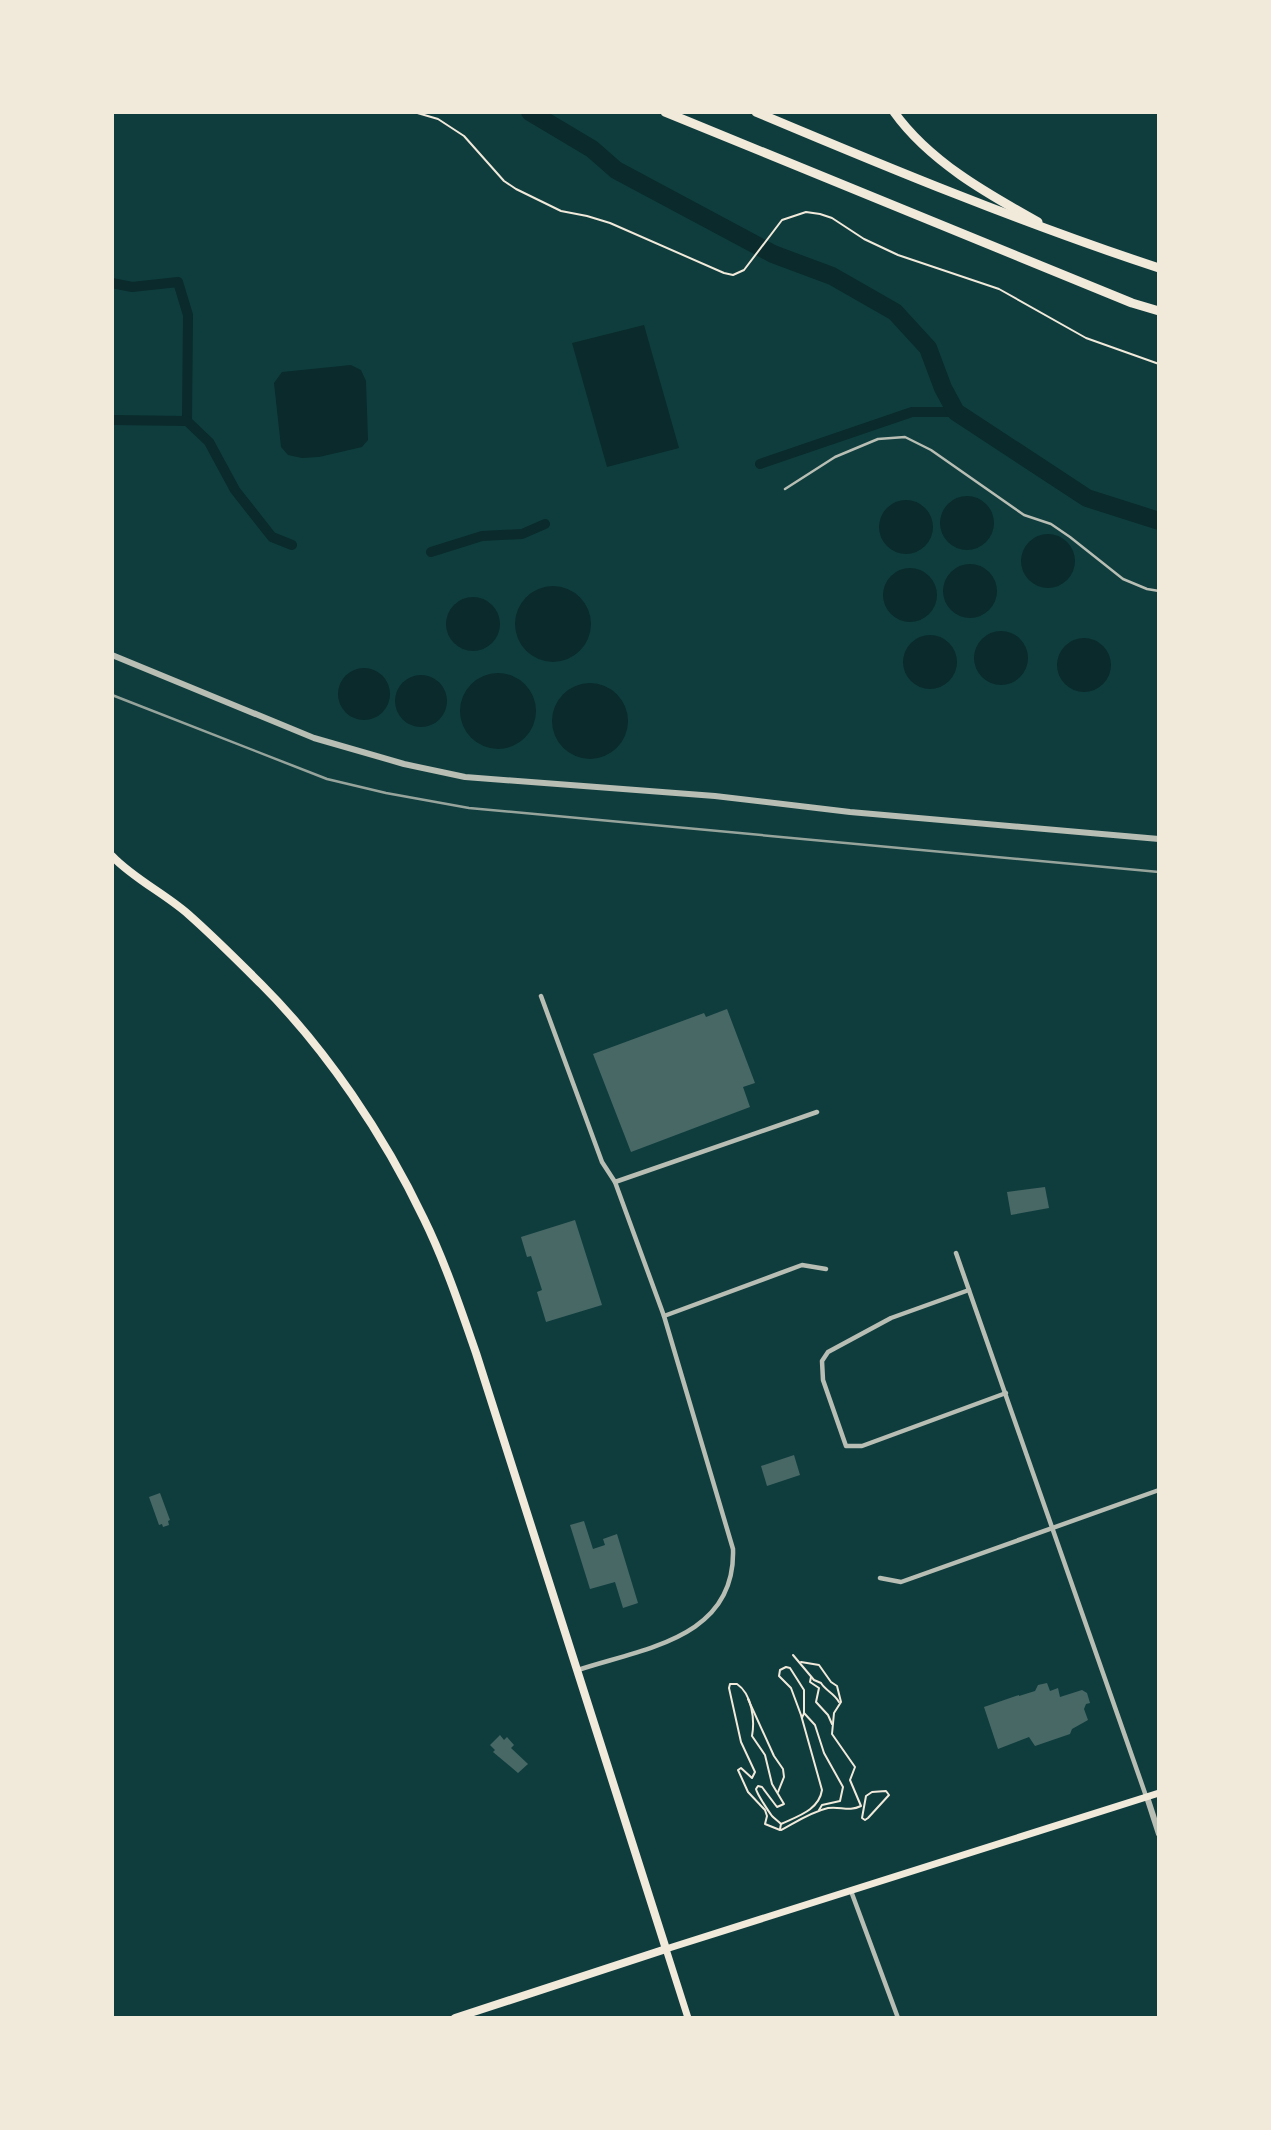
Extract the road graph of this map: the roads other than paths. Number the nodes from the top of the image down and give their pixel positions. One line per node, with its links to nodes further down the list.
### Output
1 (756, 112): 4 (highway)
2 (894, 112): 4 (highway)
3 (666, 113): 6 (highway)
4 (1067, 238): 5 (highway)
5 (1159, 268)
6 (1159, 311)
7 (785, 489): 8 (lane)
8 (1159, 591)
9 (112, 655): 10 (street)
10 (1159, 839)
11 (114, 861): 23 (main road)
12 (541, 996): 14 (street)
13 (817, 1112): 14 (street)
14 (615, 1182): 18 (street)
15 (956, 1253): 17 (street)
16 (826, 1269): 18 (street)
17 (969, 1290): 19 (street); 19 (street)
18 (664, 1316): 23 (street)
19 (1006, 1394): 21 (street)
20 (1159, 1490): 21 (street)
21 (1053, 1528): 22 (street); 25 (street)
22 (880, 1578)
23 (577, 1670): 28 (main road)
24 (1159, 1793): 25 (main road)
25 (1147, 1797): 26 (street); 27 (main road)
26 (1159, 1834)
27 (851, 1890): 28 (main road); 32 (street)
28 (666, 1949): 29 (main road); 31 (main road)
29 (484, 2013): 30 (main road)
30 (455, 2018)
31 (688, 2018)
32 (898, 2018)

